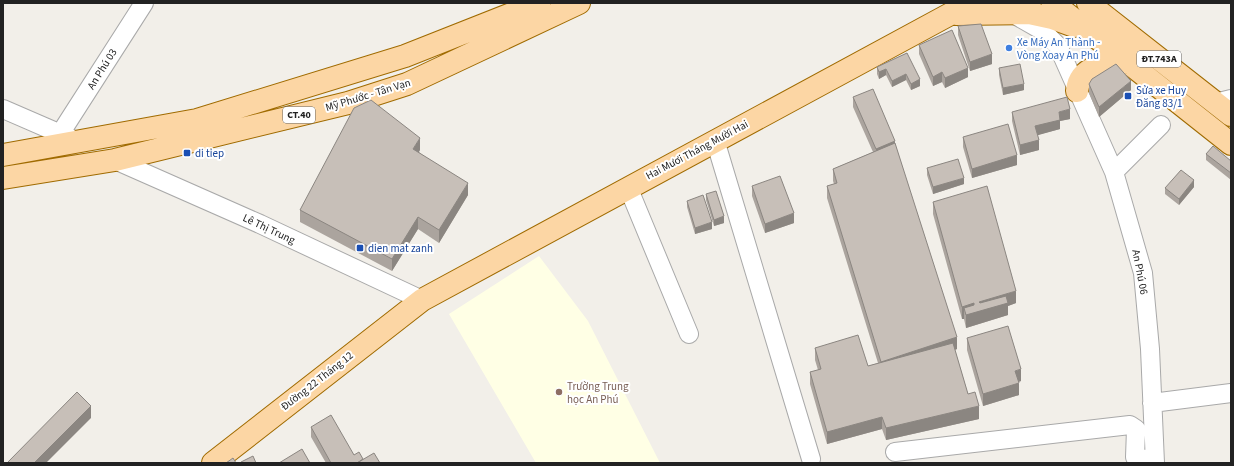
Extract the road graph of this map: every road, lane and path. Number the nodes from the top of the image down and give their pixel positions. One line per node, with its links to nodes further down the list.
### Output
1 (144, 3): 15 (street, An Phú 03)
2 (539, 3): 15 (main road, CT.40)
3 (578, 3): 19 (main road, Mỹ Phước - Tân Vạn / CT.40)
4 (974, 3): 7 (main road, Hai Mươi Tháng Mười Hai)
5 (1053, 3): 9 (main road, ĐT.743A)
6 (1094, 6): 12 (main road, ĐT.743A)
7 (953, 9): 8 (main road); 16 (main road, Hai Mươi Tháng Mười Hai)
8 (1010, 13): 9 (main road); 11 (street, An Phú 06)
9 (1088, 30): 10 (main road, ĐT.743A)
10 (1129, 63): 11 (main road); 17 (main road, ĐT.743A)
11 (1077, 91): 20 (street, An Phú 06)
12 (1226, 106)
13 (3, 109): 15 (street)
14 (1161, 125): 20 (street)
15 (70, 138): 18 (main road, CT.40); 19 (main road)
16 (714, 140): 22 (main road, Hai Mươi Tháng Mười Hai); 28 (street)
17 (1231, 144)
18 (3, 156)
19 (115, 160): 21 (main road, Mỹ Phước - Tân Vạn / CT.40); 23 (street, Lê Thị Trung)
20 (1114, 172): 26 (street, An Phú 06)
21 (3, 178)
22 (628, 188): 23 (main road, Hai Mươi Tháng Mười Hai); 24 (street)
23 (422, 300): 30 (main road, Đường 22 Tháng 12)
24 (689, 334)
25 (1231, 393): 26 (street)
26 (1152, 403): 29 (street, An Phú 06)
27 (895, 452): 29 (street)
28 (811, 459)
29 (1154, 461)
30 (213, 463)

